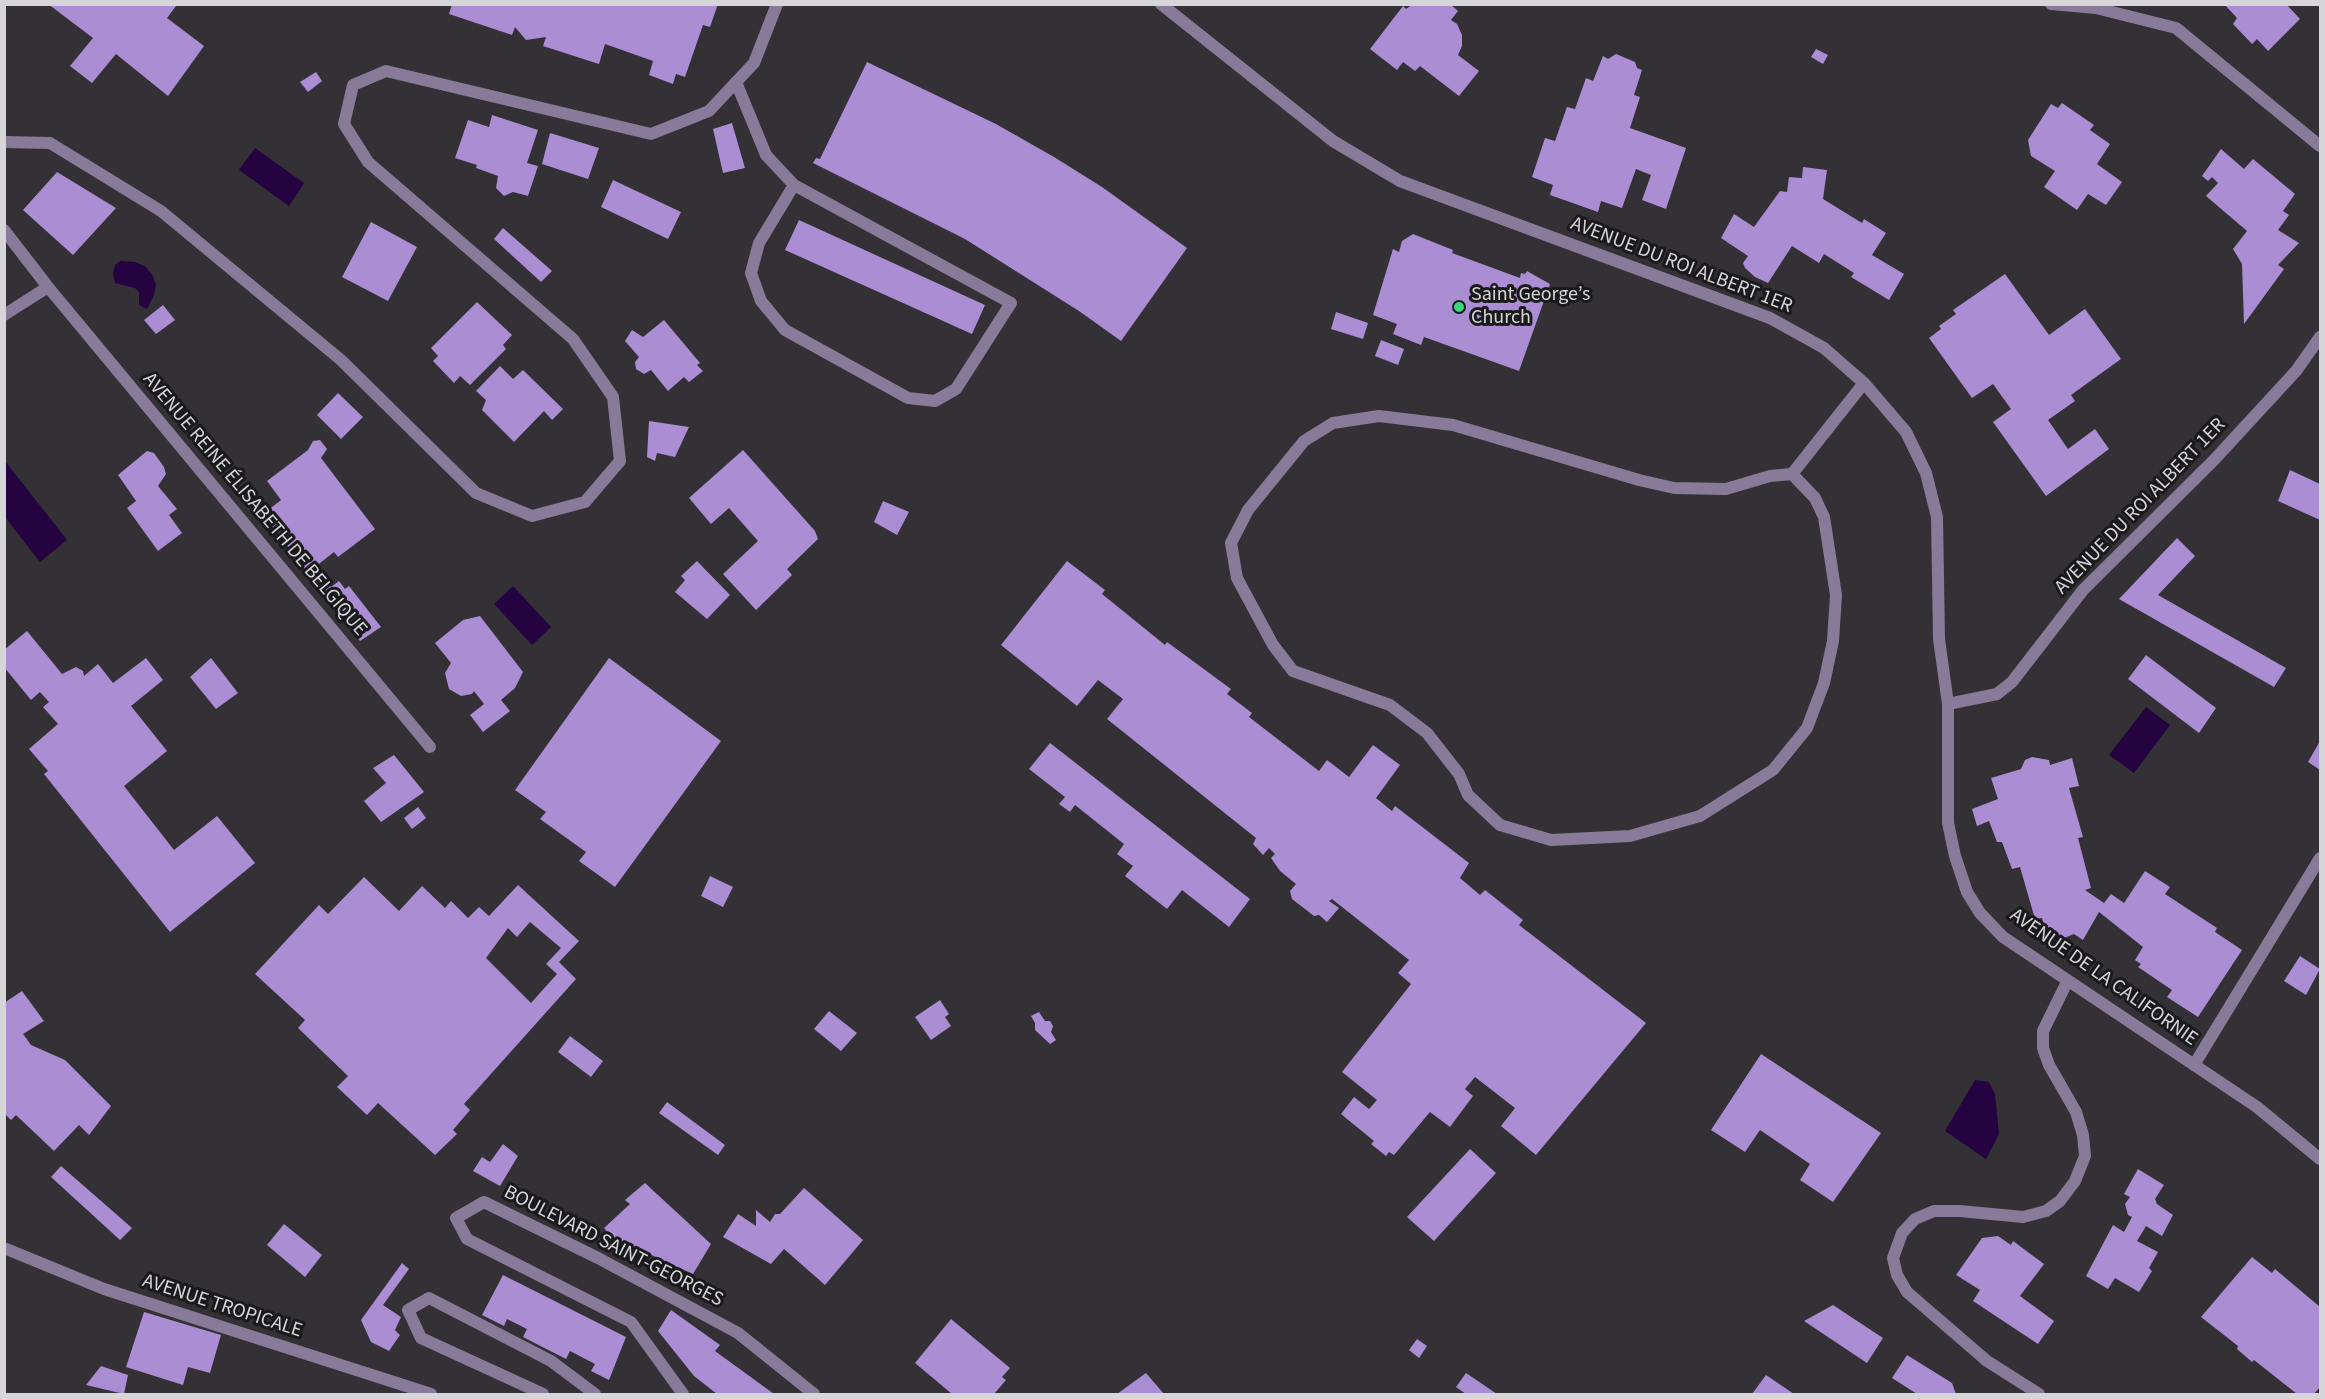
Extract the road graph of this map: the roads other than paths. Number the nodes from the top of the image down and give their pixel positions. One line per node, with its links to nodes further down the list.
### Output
1 (777, 4): 4 (street)
2 (1161, 4): 12 (street, AVENUE DU ROI ALBERT 1ER)
3 (2051, 4): 6 (street)
4 (736, 82): 5 (street); 7 (street)
5 (4, 142)
6 (2320, 146)
7 (794, 185): 7 (street)
8 (4, 230): 9 (street, AVENUE REINE ÉLISABETH DE BELGIQUE)
9 (48, 287): 10 (street); 15 (street, AVENUE REINE ÉLISABETH DE BELGIQUE)
10 (4, 315)
11 (2320, 337): 14 (street, AVENUE DU ROI ALBERT 1ER)
12 (1864, 383): 13 (street); 14 (street, AVENUE DU ROI ALBERT 1ER)
13 (1792, 474): 13 (street)
14 (1948, 704): 17 (street, AVENUE DE LA CALIFORNIE)
15 (430, 747)
16 (2320, 858): 18 (street)
17 (2067, 982): 18 (street, AVENUE DE LA CALIFORNIE); 26 (street)
18 (2194, 1065): 19 (street, AVENUE DE LA CALIFORNIE)
19 (2320, 1159)
20 (4, 1248): 21 (street, AVENUE TROPICALE)
21 (431, 1395)
22 (543, 1395): 23 (street)
23 (595, 1395)
24 (683, 1395): 25 (street, BOULEVARD SAINT-GEORGES)
25 (814, 1395)
26 (2039, 1395)

